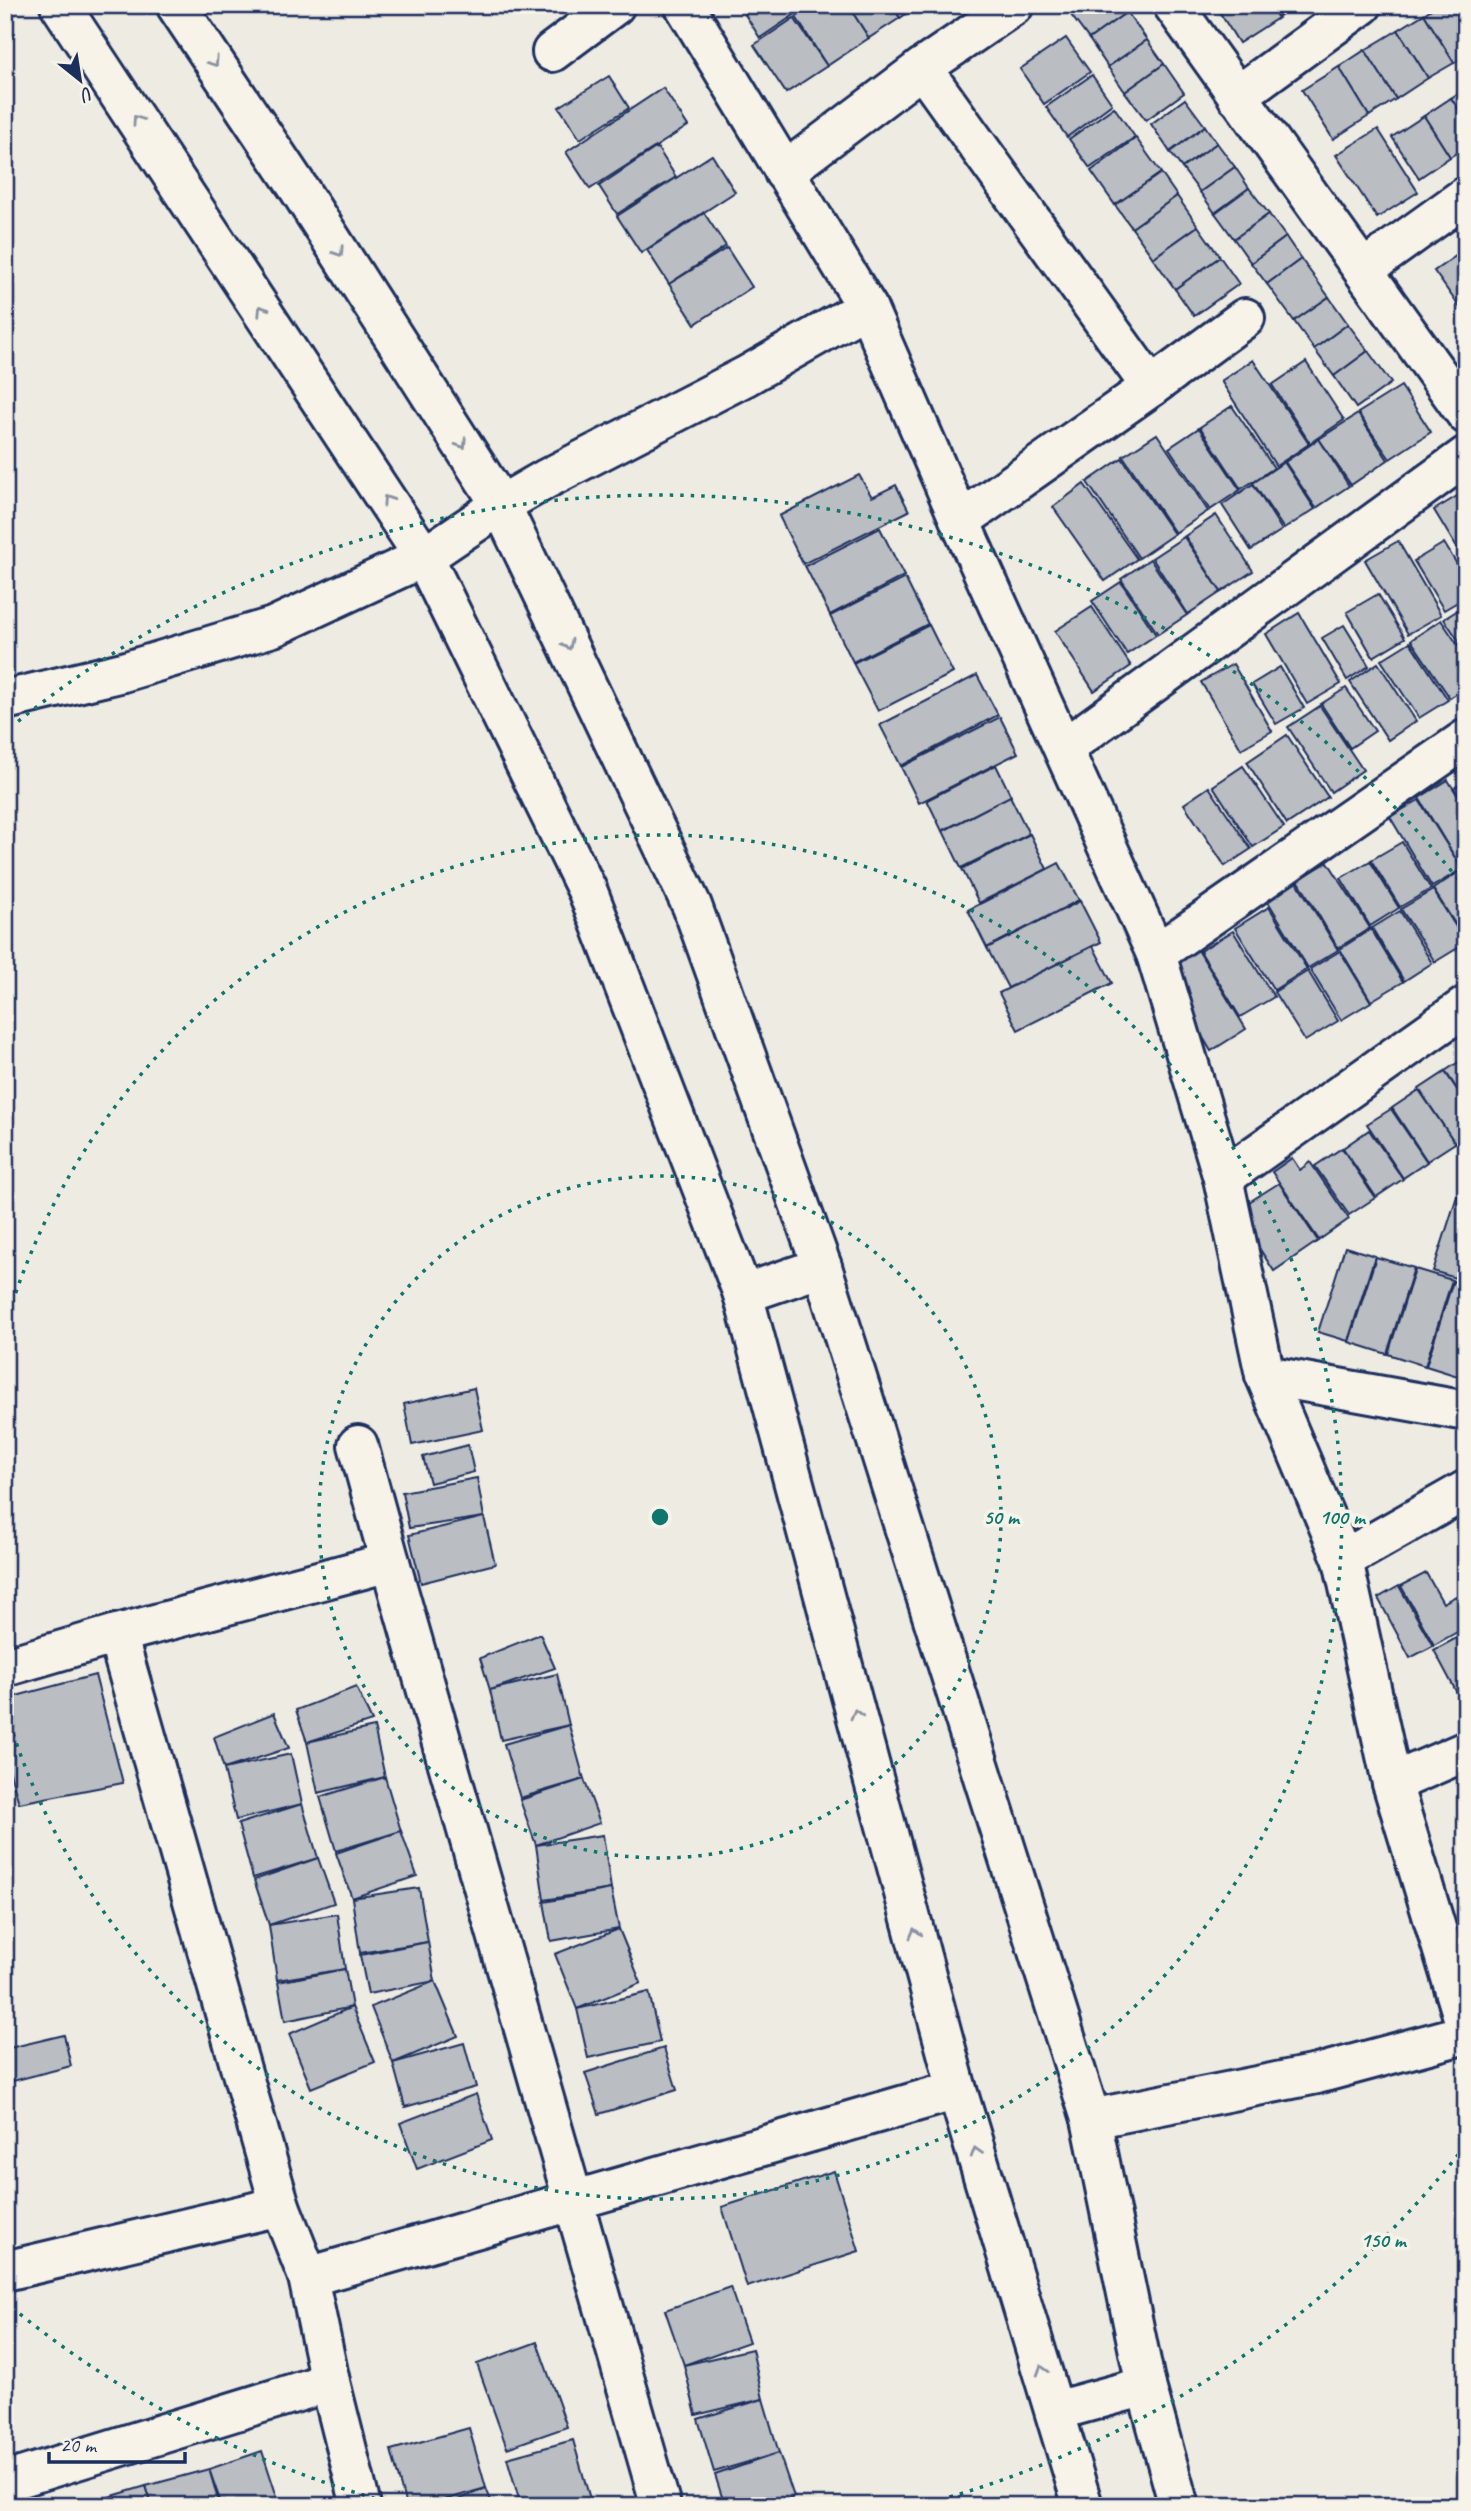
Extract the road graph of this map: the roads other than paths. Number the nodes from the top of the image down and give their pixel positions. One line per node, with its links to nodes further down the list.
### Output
1 (60, 5): 21 (street, one-way to 1)
2 (176, 5): 19 (street, one-way to 19)
3 (615, 5): 8 (street)
4 (684, 5): 11 (street)
5 (1014, 5): 9 (street)
6 (1173, 5): 10 (street)
7 (1362, 5): 10 (street)
8 (552, 52)
9 (922, 68): 11 (street); 16 (street)
10 (1237, 96): 13 (street)
11 (784, 172): 14 (street)
12 (1466, 196): 13 (street)
13 (1363, 270): 17 (street)
14 (867, 307): 19 (street); 20 (street)
15 (1245, 318): 16 (street)
16 (1151, 387): 20 (street)
17 (1466, 414)
18 (1466, 456): 24 (street)
19 (501, 505): 21 (street); 28 (street, one-way to 28)
20 (960, 521): 24 (street)
21 (424, 557): 22 (street); 29 (street)
22 (5, 700)
23 (1466, 738): 25 (street)
24 (1064, 748): 25 (street)
25 (1156, 954): 27 (street)
26 (1466, 1006): 27 (street)
27 (1223, 1178): 30 (street)
28 (822, 1266): 29 (street); 43 (street)
29 (743, 1294): 42 (street, one-way to 29)
30 (1265, 1375): 31 (street); 34 (street)
31 (1466, 1411)
32 (358, 1445): 35 (street)
33 (1466, 1490): 34 (street)
34 (1343, 1560): 39 (street)
35 (390, 1562): 36 (street); 44 (street)
36 (117, 1634): 37 (street); 45 (street)
37 (5, 1667)
38 (1466, 1751): 39 (street)
39 (1392, 1783): 40 (street)
40 (1466, 2027)
41 (1466, 2034): 43 (street)
42 (957, 2090): 44 (street); 50 (street, one-way to 42)
43 (1091, 2119): 49 (street)
44 (573, 2202): 47 (street); 53 (street)
45 (280, 2206): 46 (street); 47 (street)
46 (5, 2271)
47 (308, 2277): 48 (street)
48 (330, 2382): 51 (street); 52 (street)
49 (1146, 2386): 50 (street); 55 (street)
50 (1055, 2411): 54 (street)
51 (5, 2482)
52 (361, 2506)
53 (661, 2506)
54 (1083, 2506)
55 (1179, 2506)

